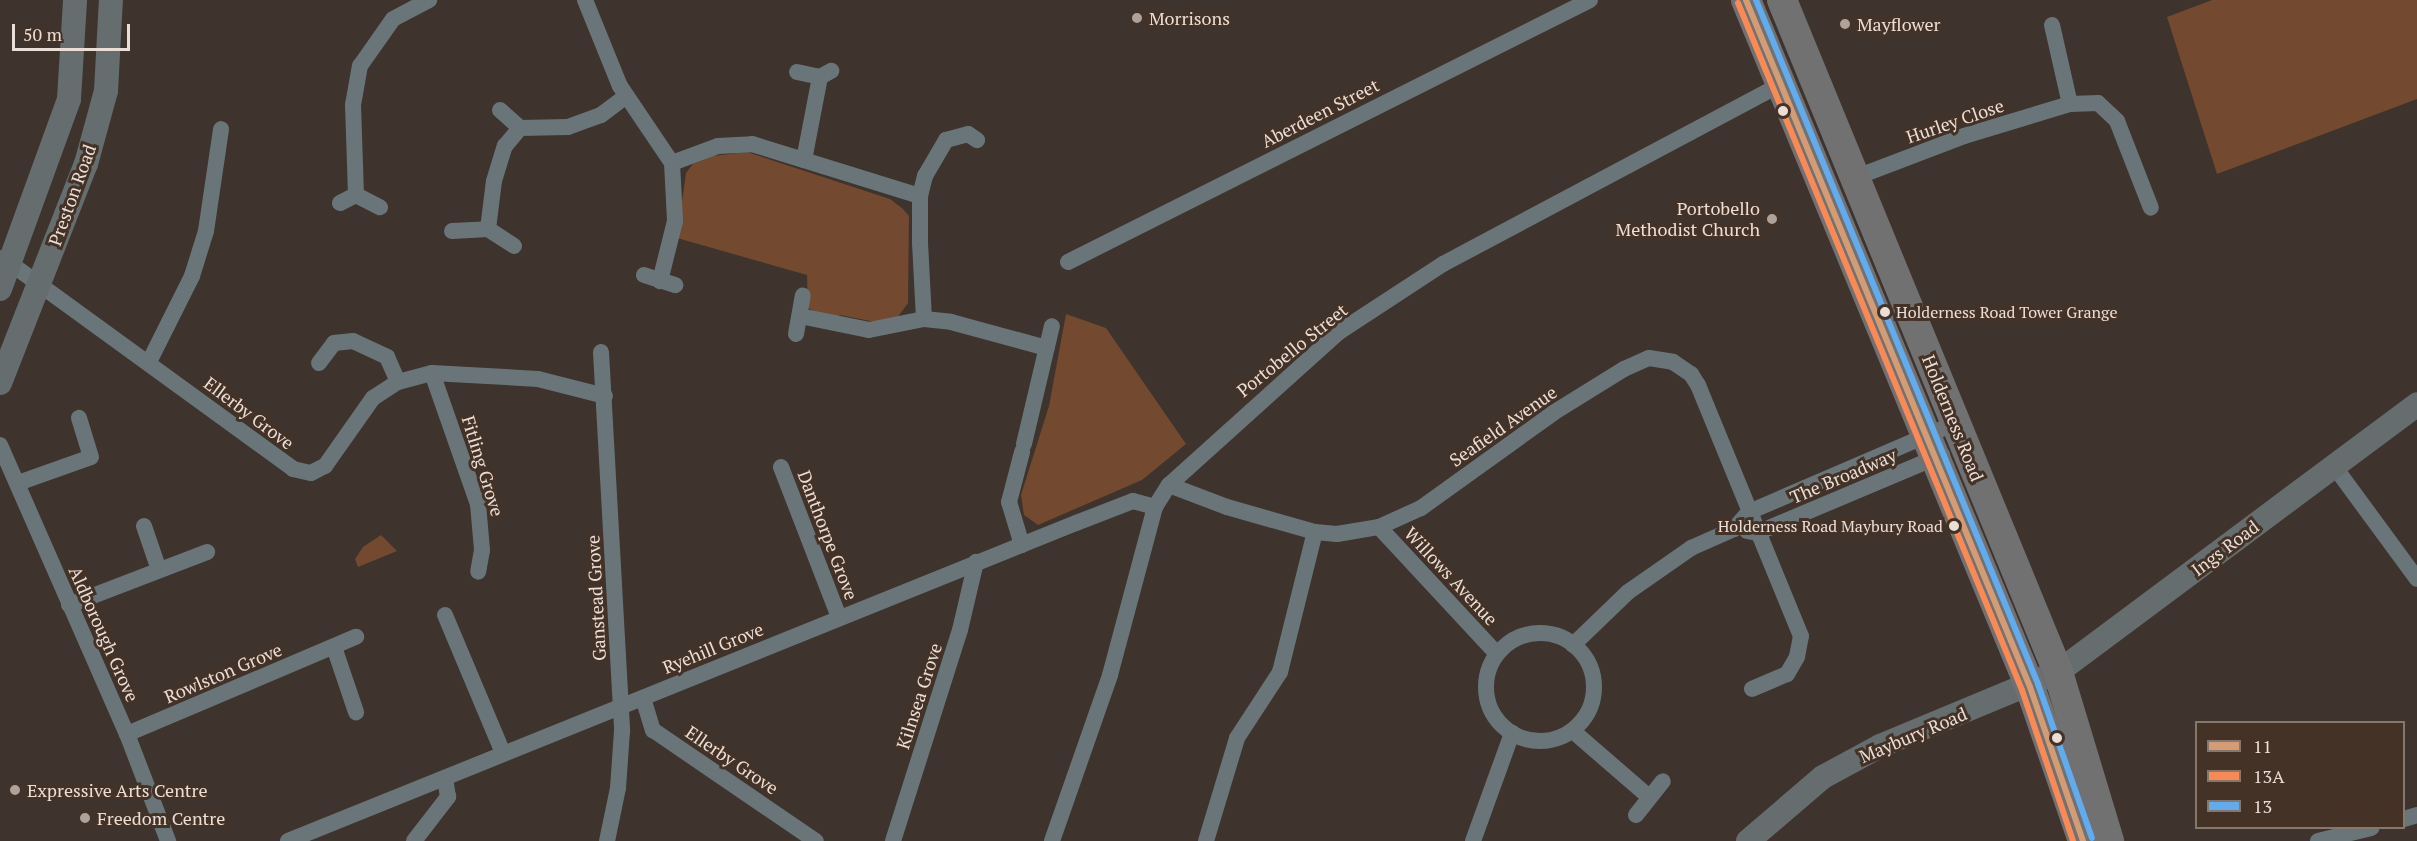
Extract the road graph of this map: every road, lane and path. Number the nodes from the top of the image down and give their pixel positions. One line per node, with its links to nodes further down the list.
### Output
1 (75, 0): 28 (street, Preston Road)
2 (111, 0): 31 (street, Preston Road)
3 (429, 0): 20 (street)
4 (585, 0): 11 (street)
5 (1590, 0): 29 (street, Aberdeen Street)
6 (1746, 0): 10 (highway, Holderness Road)
7 (1782, 0): 19 (highway, Holderness Road)
8 (2052, 25): 12 (street)
9 (797, 72): 17 (street)
10 (1783, 83): 50 (highway, Holderness Road); 54 (street, Portobello Street)
11 (626, 96): 14 (street); 18 (street)
12 (2070, 104): 19 (street, Hurley Close); 24 (street, Hurley Close)
13 (501, 110): 14 (street)
14 (520, 128): 25 (street)
15 (220, 129): 40 (street)
16 (977, 140): 21 (street)
17 (804, 160): 18 (street); 21 (street)
18 (672, 163): 30 (street)
19 (1854, 178): 48 (highway, Holderness Road)
20 (356, 195): 22 (street); 23 (street)
21 (920, 196): 35 (street)
22 (340, 203)
23 (380, 207)
24 (2151, 208)
25 (488, 230): 26 (street); 27 (street)
26 (452, 231)
27 (514, 246)
28 (5, 259): 31 (street, Ellerby Grove); 32 (street, Preston Road)
29 (1068, 262)
30 (659, 280)
31 (39, 283): 40 (street, Ellerby Grove); 44 (street, Preston Road)
32 (0, 289)
33 (803, 296): 34 (street)
34 (800, 316): 35 (street); 37 (street)
35 (924, 320): 38 (street)
36 (1052, 326): 38 (street)
37 (796, 334)
38 (1047, 348): 62 (street)
39 (601, 352): 45 (street, Ganstead Grove)
40 (149, 362): 43 (street, Ellerby Grove)
41 (320, 363): 43 (street)
42 (432, 373): 43 (street, Ellerby Grove); 45 (street, Ellerby Grove); 66 (street, Fitling Grove)
43 (398, 381)
44 (0, 383)
45 (605, 396): 79 (street, Ganstead Grove)
46 (2417, 404): 51 (street, Ings Road)
47 (79, 418): 53 (street)
48 (1960, 434): 50 (street, The Broadway); 50 (street, The Broadway); 75 (highway, Holderness Road)
49 (0, 445): 53 (street, Aldborough Grove)
50 (1932, 445): 56 (street, The Broadway); 61 (street, The Broadway); 76 (highway, Holderness Road)
51 (2334, 466): 67 (street); 75 (street, Ings Road)
52 (781, 467): 70 (street, Danthorpe Grove)
53 (18, 483): 68 (street, Aldborough Grove)
54 (1169, 485): 55 (street, Portobello Street); 60 (street, Seafield Avenue)
55 (1155, 507): 62 (street, Ryehill Grove); 96 (street, Portobello Street)
56 (1749, 512): 58 (street, Seafield Avenue); 59 (street, The Broadway); 61 (street, Seafield Avenue)
57 (144, 526): 65 (street)
58 (1379, 527): 60 (street, Seafield Avenue); 74 (street, Willows Avenue)
59 (1734, 529): 61 (street); 72 (street, The Broadway)
60 (1315, 532): 97 (street)
61 (1757, 533): 77 (street, Seafield Avenue)
62 (1022, 545): 64 (street, Ryehill Grove)
63 (207, 552): 65 (street)
64 (976, 562): 70 (street, Ryehill Grove); 95 (street, Kilnsea Grove)
65 (159, 570): 68 (street)
66 (478, 572)
67 (2417, 579)
68 (69, 605): 83 (street, Aldborough Grove)
69 (445, 615): 84 (street)
70 (839, 617): 78 (street, Ryehill Grove)
71 (356, 637): 73 (street, Rowlston Grove)
72 (1574, 645): 74 (street); 81 (street)
73 (334, 647): 80 (street); 83 (street, Rowlston Grove)
74 (1495, 652): 82 (street)
75 (2058, 672): 76 (street, Ings Road); 101 (highway, Holderness Road)
76 (2030, 687): 99 (street, Maybury Road); 100 (highway, Holderness Road)
77 (1752, 689)
78 (643, 698): 79 (street, Ryehill Grove); 94 (street, Ellerby Grove)
79 (622, 706): 84 (street, Ryehill Grove); 93 (street, Ganstead Grove)
80 (356, 712)
81 (1574, 732): 82 (street); 87 (street)
82 (1512, 733): 98 (street)
83 (127, 734): 90 (street, Aldborough Grove)
84 (503, 753): 85 (street, Ryehill Grove)
85 (445, 778): 91 (street, Ryehill Grove); 92 (street)
86 (1663, 781): 87 (street)
87 (1649, 797): 88 (street)
88 (1636, 814)
89 (2367, 829): 102 (street)
90 (168, 841)
91 (288, 841)
92 (414, 841)
93 (606, 841)
94 (816, 841)
95 (893, 841)
96 (1052, 841)
97 (1206, 841)
98 (1473, 841)
99 (1748, 841)
100 (2083, 841)
101 (2109, 841)
102 (2318, 841)

